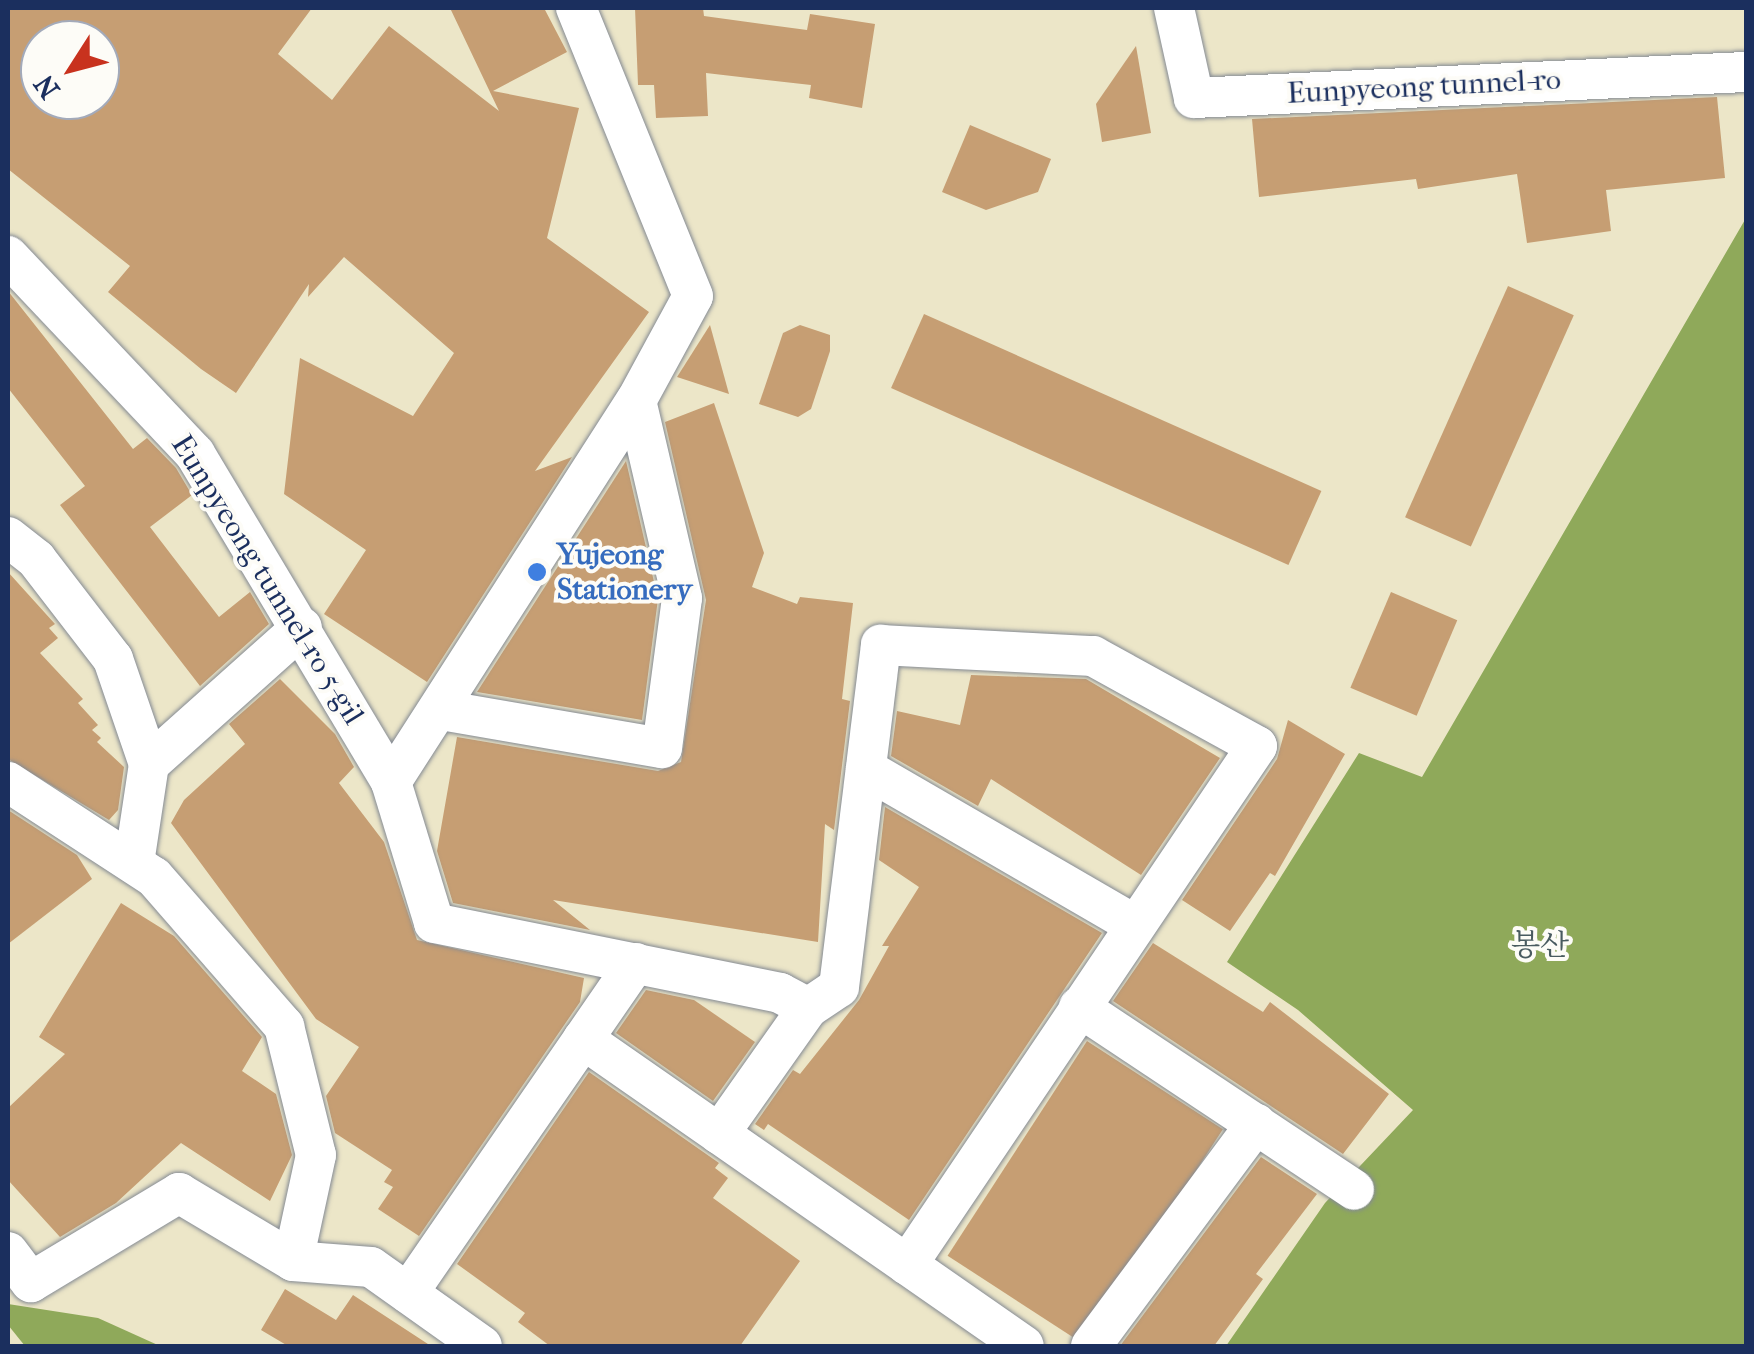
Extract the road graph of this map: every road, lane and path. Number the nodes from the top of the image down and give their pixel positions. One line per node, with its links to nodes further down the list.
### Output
1 (576, 8): 5 (street)
2 (1174, 8): 3 (street, Eunpyeong tunnel-ro)
3 (1746, 72)
4 (8, 256): 7 (street, Eunpyeong tunnel-ro 5-gil)
5 (636, 401): 8 (street); 8 (street)
6 (8, 537): 9 (street)
7 (302, 627): 9 (street); 12 (street, Eunpyeong tunnel-ro 5-gil)
8 (440, 710): 12 (street)
9 (149, 764): 13 (street)
10 (866, 769): 14 (street); 14 (street); 17 (street)
11 (8, 782): 13 (street)
12 (391, 782): 15 (street, Eunpyeong tunnel-ro 5-gil)
13 (134, 863): 23 (street)
14 (1135, 924): 16 (street)
15 (636, 963): 17 (street, Eunpyeong tunnel-ro 5-gil); 18 (street)
16 (1078, 1006): 19 (street); 24 (street)
17 (808, 1008): 20 (street)
18 (583, 1039): 20 (street); 25 (street)
19 (1256, 1124): 21 (street); 28 (street)
20 (719, 1134): 24 (street)
21 (1354, 1190)
22 (8, 1252): 23 (street)
23 (293, 1261): 25 (street)
24 (906, 1265): 27 (street)
25 (408, 1293): 26 (street)
26 (482, 1346)
27 (1024, 1346)
28 (1091, 1346)

